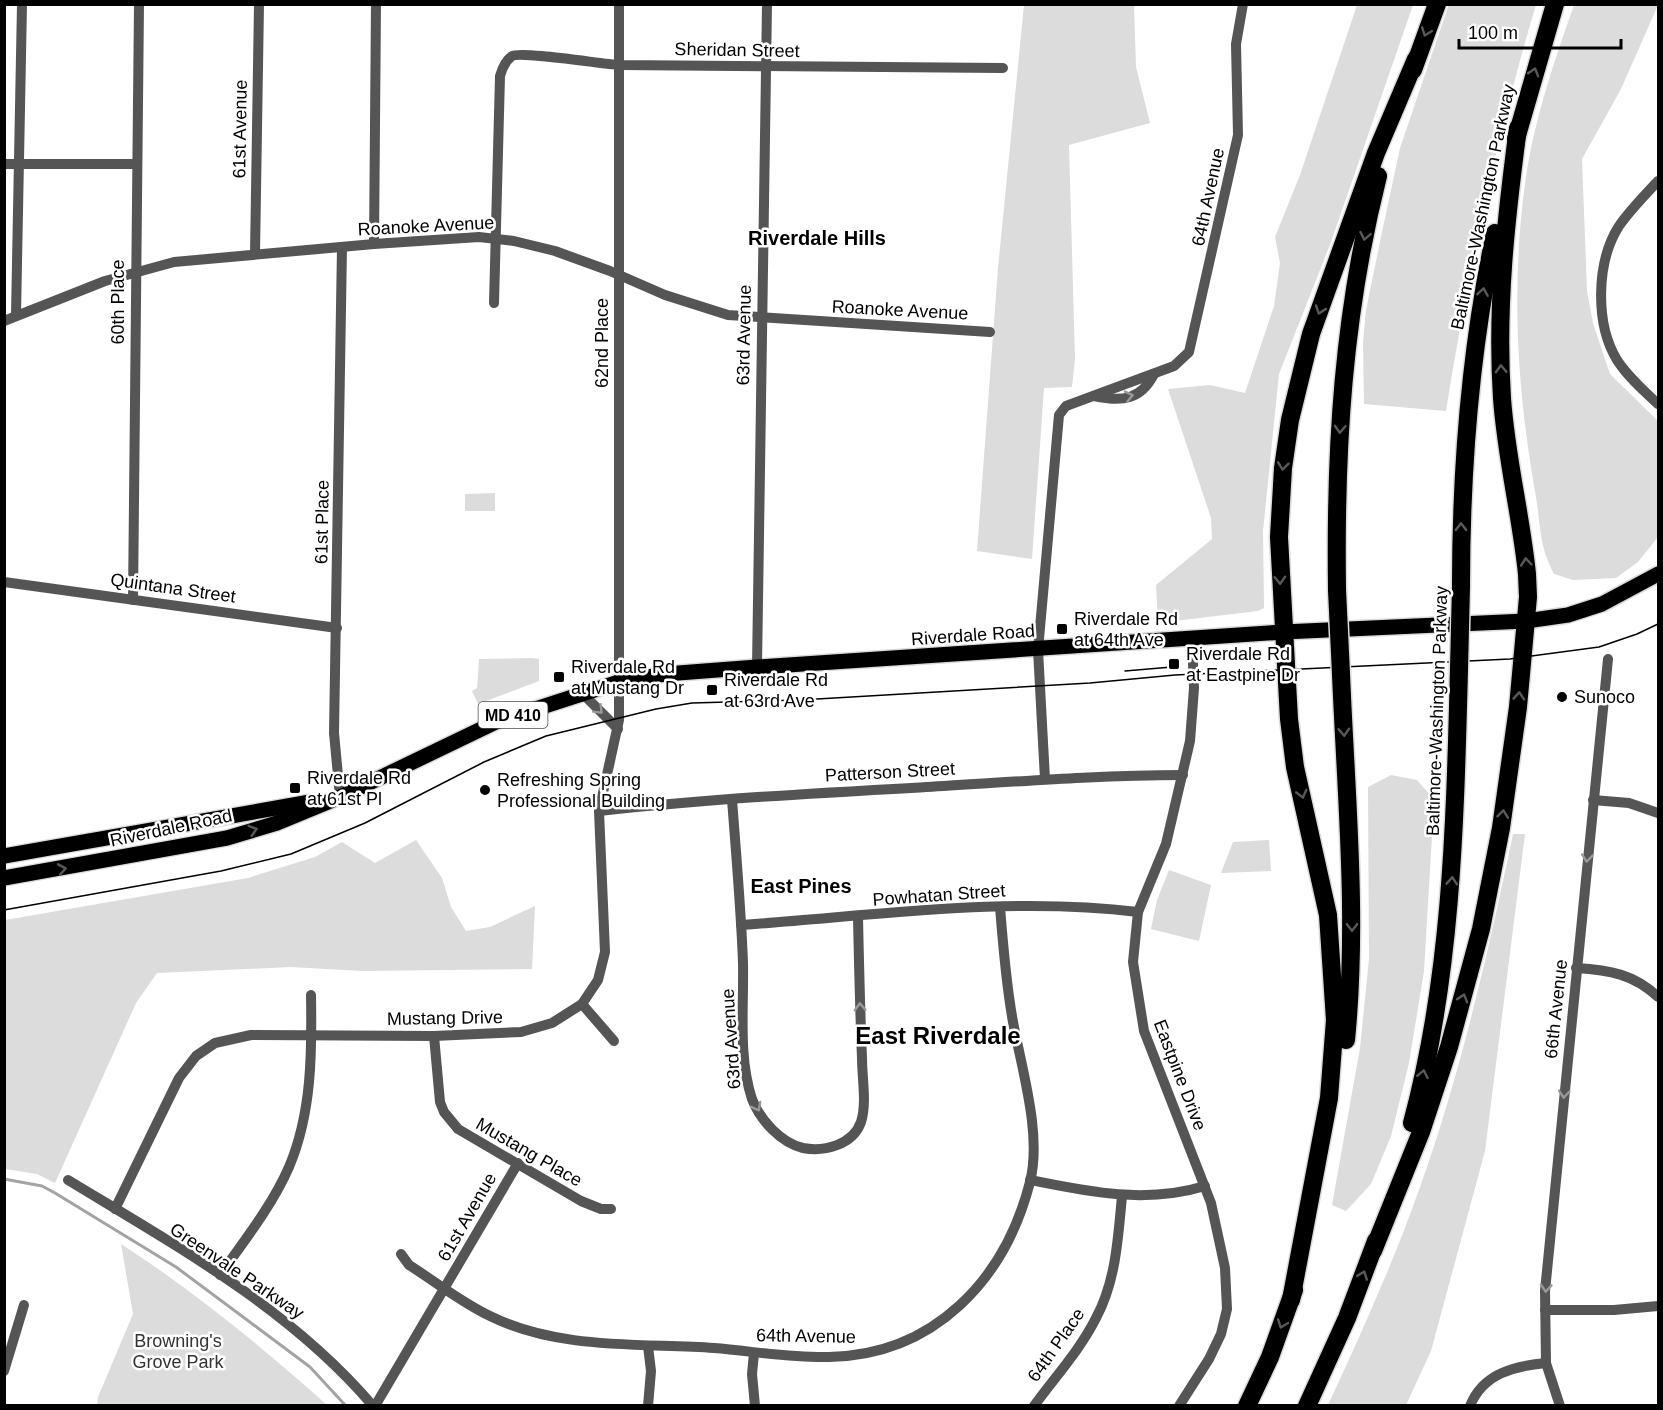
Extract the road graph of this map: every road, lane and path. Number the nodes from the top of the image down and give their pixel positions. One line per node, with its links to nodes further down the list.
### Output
1 (22, 4): 17 (street)
2 (139, 4): 16 (street, 60th Place)
3 (259, 4): 22 (street, 61st Avenue)
4 (376, 4): 20 (street)
5 (619, 4): 11 (street, 62nd Place)
6 (767, 4): 12 (street, 63rd Avenue)
7 (1243, 4): 38 (street, 64th Avenue)
8 (1437, 4): 10 (highway, one-way to 10)
9 (1555, 4): 14 (highway, Baltimore-Washington Parkway, one-way to 9)
10 (1416, 59): 36 (highway, one-way to 36); 75 (highway, one-way to 75, bridge)
11 (619, 65): 12 (street, Sheridan Street); 19 (street, Sheridan Street); 24 (street, 62nd Place)
12 (766, 67): 13 (street, Sheridan Street); 27 (street, 63rd Avenue)
13 (1003, 68)
14 (1518, 128): 34 (highway, one-way to 14); 71 (highway, Baltimore-Washington Parkway, one-way to 14, bridge)
15 (4, 164): 17 (street)
16 (136, 164): 17 (street); 23 (street, 60th Place)
17 (19, 165): 26 (street)
18 (1659, 181): 30 (street)
19 (496, 238): 20 (street, Roanoke Avenue); 24 (street, Roanoke Avenue); 25 (street, Sheridan Street)
20 (374, 244): 21 (street, Roanoke Avenue)
21 (342, 247): 22 (street, Roanoke Avenue); 35 (street, 61st Place)
22 (255, 254): 23 (street, Roanoke Avenue)
23 (135, 273): 26 (street, Roanoke Avenue); 33 (street, 60th Place)
24 (619, 275): 27 (street, Roanoke Avenue); 41 (street, 62nd Place)
25 (494, 303)
26 (15, 315): 28 (street, Roanoke Avenue)
27 (761, 318): 29 (street, Roanoke Avenue); 40 (street, 63rd Avenue)
28 (4, 321)
29 (990, 332)
30 (1659, 404)
31 (1659, 574): 34 (main road, Riverdale Road / MD 410)
32 (4, 582): 33 (street, Quintana Street)
33 (133, 600): 35 (street, Quintana Street)
34 (1526, 621): 36 (main road, Riverdale Road / MD 410); 71 (highway, one-way to 34)
35 (337, 628): 46 (street, 61st Place)
36 (1283, 632): 37 (main road, Riverdale Road / MD 410); 75 (highway, one-way to 75)
37 (1192, 639): 38 (main road, Riverdale Road / MD 410); 44 (street, Eastpine Drive)
38 (1038, 650): 40 (main road, Riverdale Road / MD 410); 45 (street, 64th Avenue)
39 (1608, 659): 48 (street, 66th Avenue)
40 (757, 667): 41 (main road, Riverdale Road / MD 410)
41 (619, 682): 42 (main road, Riverdale Road / MD 410); 43 (street, Mustang Drive)
42 (581, 692): 43 (street, one-way to 43); 46 (main road, Riverdale Road / MD 410)
43 (618, 729): 49 (street, Mustang Drive)
44 (1183, 774): 45 (street, Patterson Street); 54 (street, Eastpine Drive)
45 (1045, 779): 47 (street, Patterson Street)
46 (340, 797): 51 (main road, Riverdale Road / MD 410); 52 (main road, Riverdale Road / MD 410, one-way to 46)
47 (732, 799): 49 (street, Patterson Street); 56 (street, 63rd Avenue)
48 (1593, 800): 50 (street); 57 (street, 66th Avenue, one-way to 57)
49 (599, 811): 60 (street, Mustang Drive)
50 (1659, 813)
51 (4, 856)
52 (4, 878)
53 (1000, 907): 54 (street, Powhatan Street); 55 (street, Powhatan Street); 66 (street, 64th Avenue)
54 (1138, 912): 67 (street, Eastpine Drive)
55 (858, 917): 56 (street, Powhatan Street); 56 (street, 63rd Avenue, one-way to 55)
56 (741, 925)
57 (1576, 968): 59 (street); 78 (street, 66th Avenue, one-way to 78)
58 (311, 995): 61 (street)
59 (1659, 997)
60 (582, 1004): 62 (street, Mustang Drive); 63 (street)
61 (312, 1036): 62 (street, Mustang Drive); 69 (street, Mustang Drive); 73 (street)
62 (434, 1036): 64 (street, Mustang Place)
63 (614, 1041)
64 (518, 1163): 70 (street, Mustang Place); 74 (street, 61st Avenue)
65 (68, 1180): 69 (street, Greenvale Parkway)
66 (1030, 1180): 68 (street); 80 (street, 64th Avenue)
67 (1205, 1186): 68 (street); 87 (street, Eastpine Drive)
68 (1122, 1196): 86 (street, 64th Place)
69 (115, 1209): 73 (street, Greenvale Parkway)
70 (611, 1209)
71 (1372, 1251): 89 (highway, Baltimore-Washington Parkway, one-way to 71)
72 (401, 1254): 74 (street, 61st Avenue)
73 (220, 1275): 83 (street, Greenvale Parkway)
74 (445, 1288): 79 (street, 64th Avenue); 83 (street, 61st Avenue)
75 (1291, 1300): 88 (highway, one-way to 88)
76 (24, 1305): 82 (street)
77 (1659, 1306): 78 (street)
78 (1545, 1310): 81 (street, 66th Avenue)
79 (648, 1346): 80 (street, 64th Avenue); 84 (street)
80 (754, 1353): 85 (street)
81 (1546, 1363): 90 (street); 91 (street, 66th Avenue)
82 (4, 1371)
83 (374, 1406)
84 (648, 1406)
85 (755, 1406)
86 (1034, 1406)
87 (1179, 1406)
88 (1247, 1406)
89 (1307, 1406)
90 (1470, 1406)
91 (1560, 1406)

